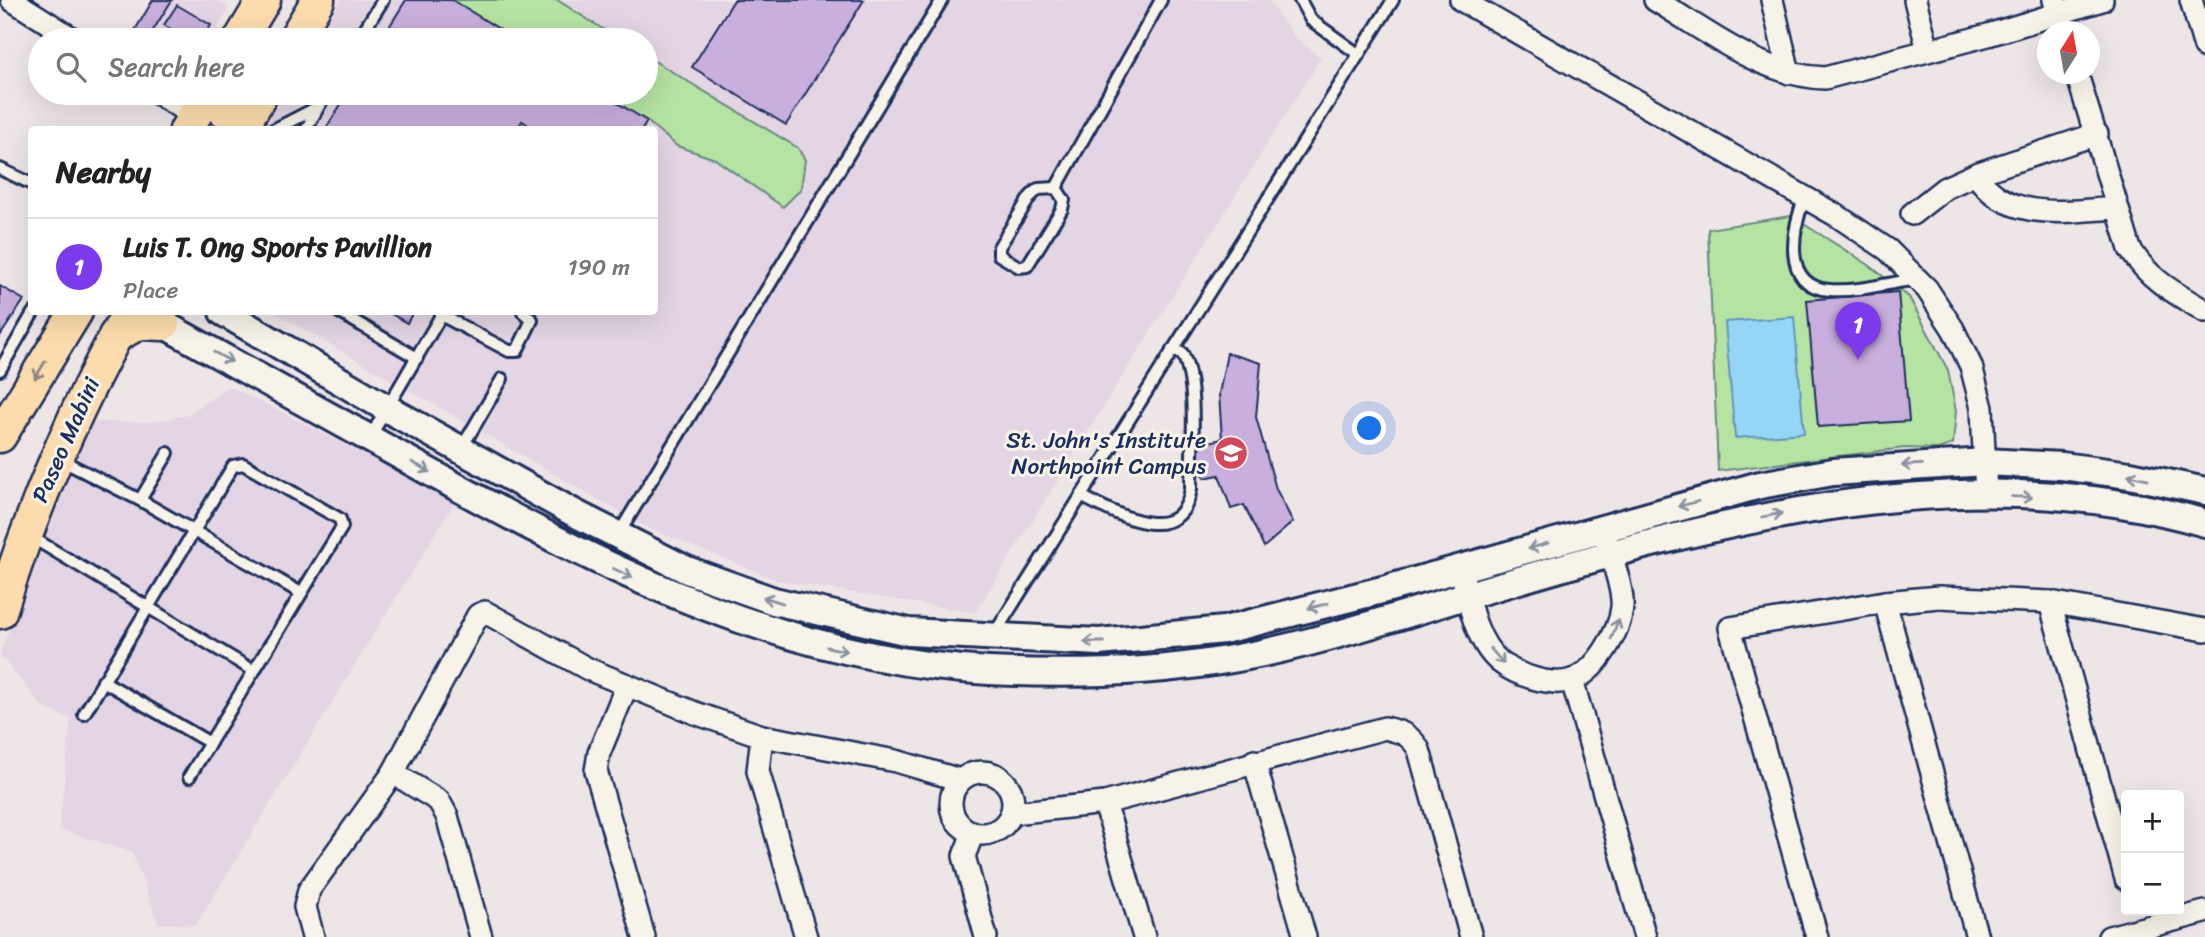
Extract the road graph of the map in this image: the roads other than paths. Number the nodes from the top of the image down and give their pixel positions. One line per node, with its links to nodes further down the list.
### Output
1 (12, 0): 16 (street)
2 (264, 0): 17 (main road)
3 (318, 0): 18 (main road)
4 (383, 0): 19 (lane)
5 (942, 0): 69 (lane)
6 (1161, 0): 34 (lane)
7 (1300, 0): 22 (lane)
8 (1393, 0): 22 (lane)
9 (1461, 0): 35 (street)
10 (1654, 0): 23 (street)
11 (1772, 0): 23 (street)
12 (1915, 0): 21 (street)
13 (2102, 0): 15 (street)
14 (2191, 0): 20 (street)
15 (2058, 14): 21 (street)
16 (56, 28)
17 (247, 28)
18 (301, 28)
19 (366, 28)
20 (2205, 47)
21 (1928, 50): 23 (street)
22 (1359, 54): 49 (lane)
23 (1789, 73)
24 (2080, 84): 30 (street)
25 (318, 105): 27 (lane)
26 (199, 108): 28 (main road)
27 (316, 108): 28 (lane); 29 (lane)
28 (256, 117)
29 (308, 126)
30 (2097, 134): 32 (street); 36 (street)
31 (0, 169): 33 (lane)
32 (1976, 174): 36 (street); 37 (street)
33 (28, 182)
34 (1056, 188): 34 (lane)
35 (1805, 197): 38 (street); 38 (lane)
36 (2116, 208): 39 (street)
37 (1912, 214)
38 (1916, 279): 59 (street)
39 (2205, 311)
40 (32, 315): 51 (lane)
41 (74, 315): 54 (main road, one-way to 54)
42 (228, 315): 53 (street)
43 (344, 315): 50 (lane)
44 (441, 315): 50 (lane)
45 (446, 315): 46 (lane)
46 (526, 315)
47 (158, 318): 48 (main road); 55 (street, one-way to 55)
48 (122, 324): 58 (main road, Paseo Mabini)
49 (1172, 350): 62 (lane); 62 (lane)
50 (417, 358): 53 (lane)
51 (0, 370)
52 (502, 379): 56 (lane)
53 (388, 409): 55 (lane); 56 (street)
54 (0, 436)
55 (369, 439): 70 (street, one-way to 70)
56 (460, 449): 64 (street)
57 (168, 453): 63 (lane)
58 (55, 457): 63 (lane); 67 (main road, Paseo Mabini)
59 (1986, 462): 60 (street, one-way to 59); 61 (street); 66 (street, one-way to 66)
60 (2205, 491)
61 (1986, 495): 65 (street, one-way to 65); 71 (street, one-way to 61)
62 (1081, 496): 80 (lane)
63 (140, 500): 68 (lane)
64 (574, 513): 69 (street); 70 (street)
65 (2205, 523)
66 (1603, 527): 71 (street); 72 (street, one-way to 72)
67 (26, 533): 77 (lane); 78 (main road, Paseo Mabini)
68 (195, 533): 73 (lane); 73 (lane); 77 (lane)
69 (618, 535): 80 (street, one-way to 69)
70 (557, 542): 82 (street, one-way to 82)
71 (1610, 555): 74 (street); 84 (street, one-way to 71)
72 (1461, 569): 74 (street); 81 (street, one-way to 81)
73 (301, 593): 83 (lane)
74 (1468, 595): 82 (street); 84 (street, one-way to 84)
75 (1885, 602): 76 (street); 109 (street); 110 (street)
76 (2050, 602): 79 (street); 97 (street)
77 (150, 606): 83 (lane); 85 (lane)
78 (0, 612)
79 (2205, 629)
80 (991, 638): 81 (street, one-way to 80)
81 (1146, 639): 82 (street)
82 (1149, 668)
83 (254, 671): 89 (lane)
84 (1572, 680): 108 (street)
85 (103, 681): 87 (lane); 89 (lane)
86 (627, 685): 88 (street); 91 (street); 102 (street)
87 (84, 714)
88 (762, 736): 93 (street); 103 (street)
89 (209, 743): 92 (lane)
90 (1254, 761): 94 (street); 106 (street); 107 (street)
91 (393, 773): 100 (street); 101 (street)
92 (189, 777)
93 (960, 780): 95 (street); 96 (street)
94 (1105, 803): 95 (street); 105 (street)
95 (1012, 813): 96 (street)
96 (973, 833): 104 (street)
97 (2121, 862)
98 (2205, 912): 99 (street)
99 (2139, 925): 111 (street)
100 (313, 937)
101 (481, 937)
102 (644, 937)
103 (806, 937)
104 (986, 937)
105 (1144, 937)
106 (1305, 937)
107 (1471, 937)
108 (1644, 937)
109 (1817, 937)
110 (1978, 937)
111 (2109, 937)

